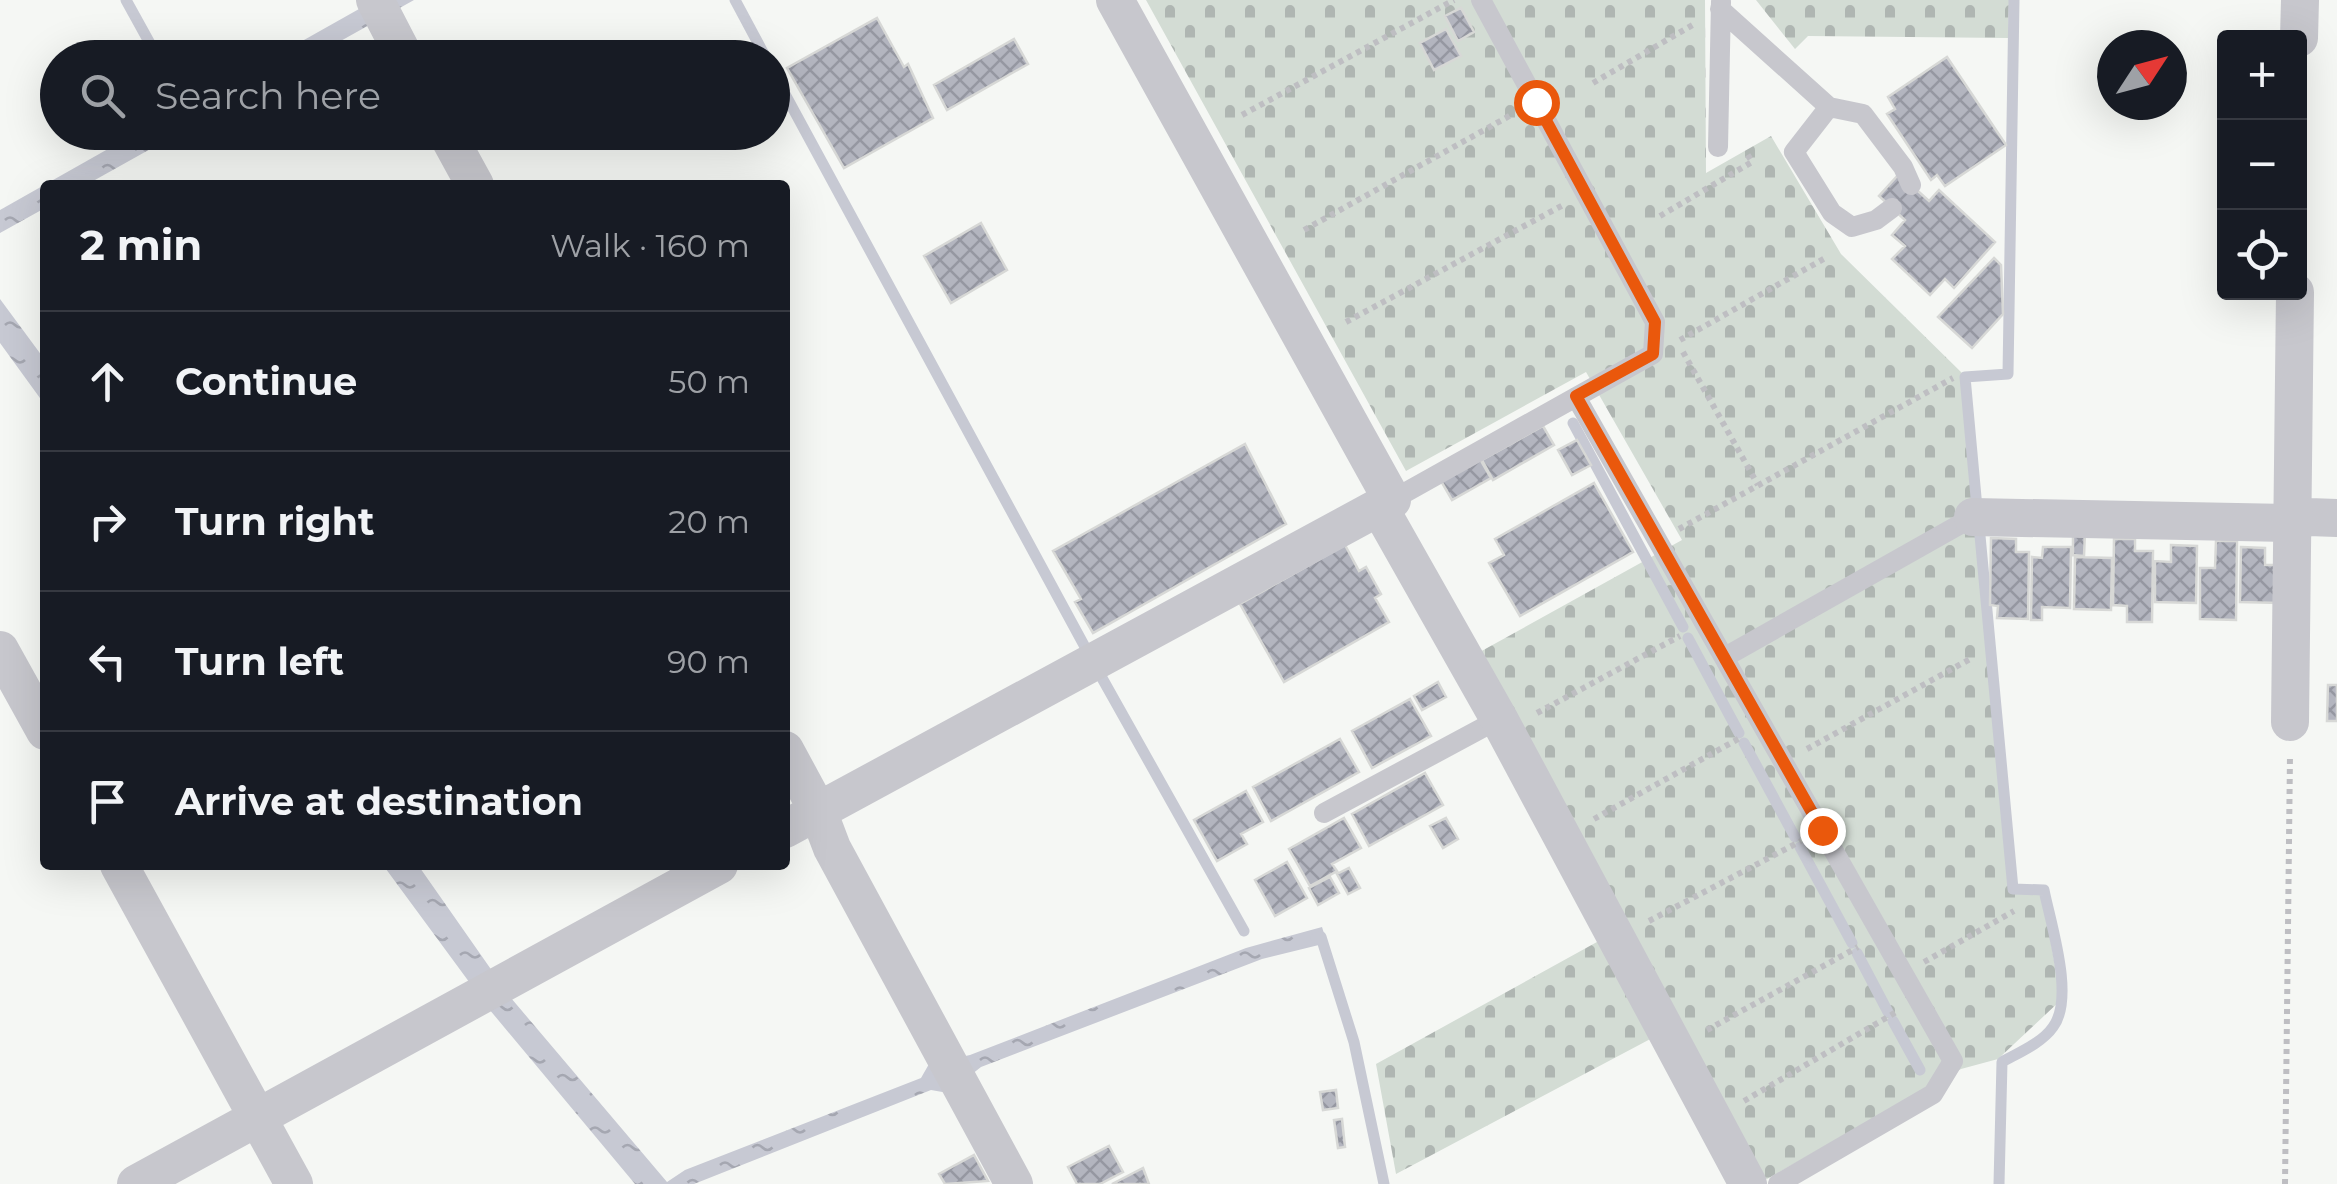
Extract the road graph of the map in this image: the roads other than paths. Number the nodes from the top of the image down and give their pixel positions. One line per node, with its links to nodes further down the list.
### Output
1 (374, 0): 7 (street)
2 (1115, 0): 16 (street)
3 (1480, 0): 15 (lane)
4 (2300, 0): 6 (street)
5 (1720, 4): 8 (lane); 9 (lane)
6 (2299, 30)
7 (396, 40)
8 (1829, 107): 12 (lane); 13 (lane)
9 (1718, 147)
10 (456, 150): 11 (street)
11 (472, 180)
12 (1911, 185)
13 (1892, 208)
14 (2296, 300): 19 (street)
15 (1576, 396): 16 (lane); 21 (lane)
16 (1386, 503): 24 (street); 26 (street)
17 (1974, 517): 19 (street); 21 (lane)
18 (2337, 518): 19 (street)
19 (2292, 523): 23 (street)
20 (0, 650): 22 (street)
21 (1724, 657): 36 (lane)
22 (40, 722)
23 (2290, 722)
24 (1502, 725): 27 (lane); 35 (street)
25 (790, 759): 26 (street)
26 (818, 811): 28 (street); 34 (street)
27 (1324, 813)
28 (790, 826)
29 (121, 870): 31 (street)
30 (710, 870): 31 (street)
31 (258, 1118): 32 (street); 33 (street)
32 (136, 1184)
33 (294, 1184)
34 (1014, 1184)
35 (1748, 1184)
36 (1778, 1184)

